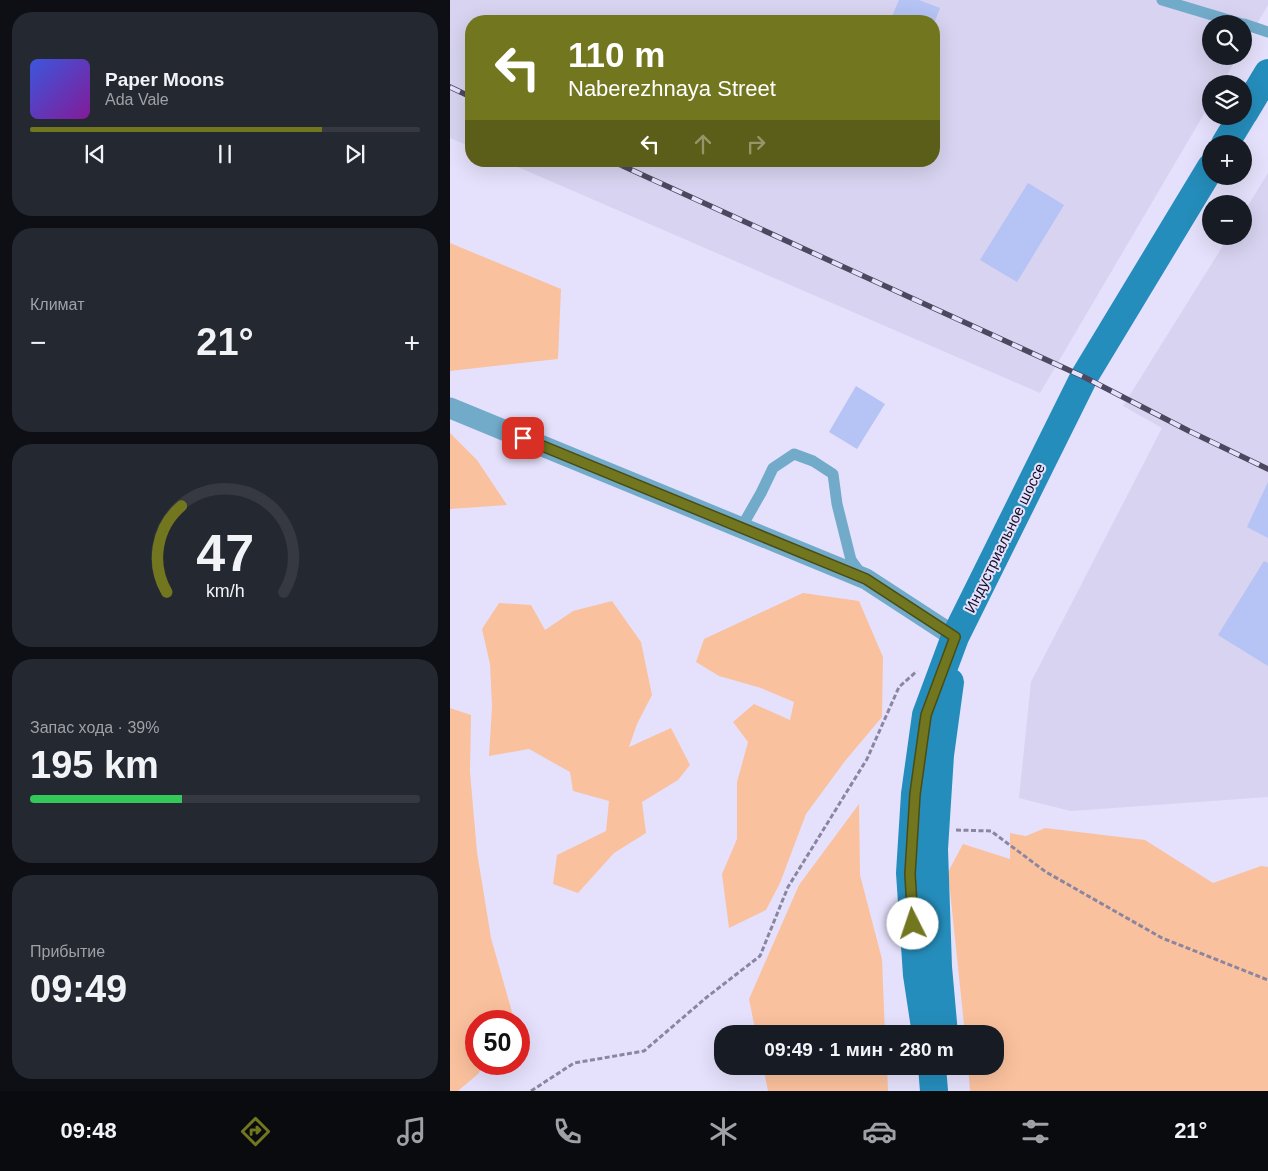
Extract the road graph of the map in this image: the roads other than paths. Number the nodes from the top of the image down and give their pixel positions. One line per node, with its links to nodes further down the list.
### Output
1 (1162, 0): 2 (lane)
2 (1213, 15)
3 (1252, 27): 4 (lane)
4 (1268, 32)
5 (1268, 72): 6 (main road)
6 (1252, 99)
7 (1202, 182): 11 (main road, Индустриальное шоссе)
8 (450, 408): 9 (street)
9 (741, 528): 10 (street); 10 (lane)
10 (866, 579): 11 (street)
11 (955, 637): 12 (main road, Индустриальное шоссе); 13 (main road)
12 (924, 1025)
13 (943, 1025)

